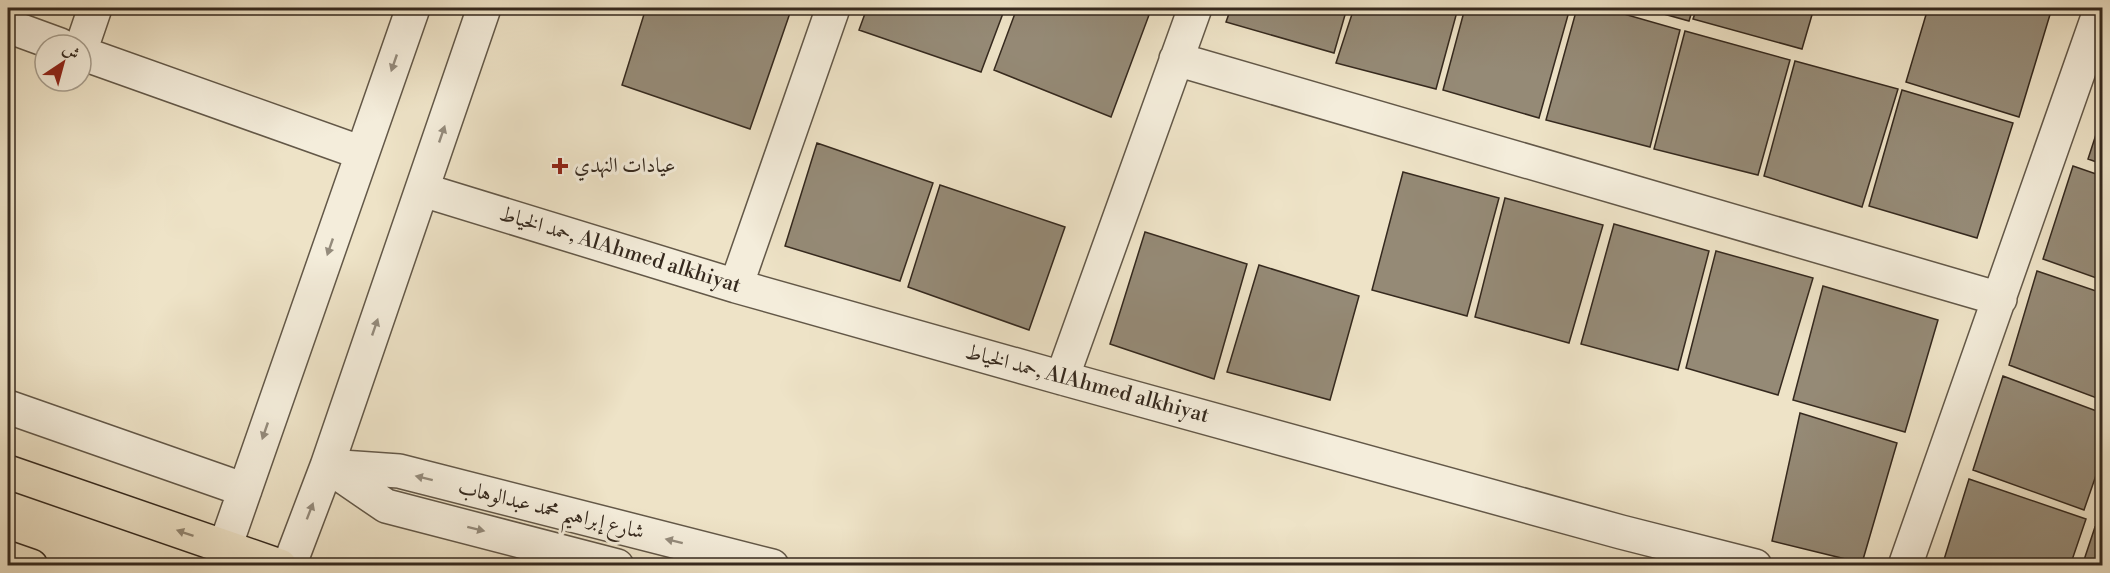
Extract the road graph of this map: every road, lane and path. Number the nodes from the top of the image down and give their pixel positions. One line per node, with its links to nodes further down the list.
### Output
1 (95, 8): 8 (street)
2 (413, 8): 12 (street, one-way to 12)
3 (484, 8): 13 (street, one-way to 3)
4 (833, 8): 14 (street)
5 (1195, 8): 11 (street)
6 (2101, 8): 15 (street)
7 (8, 26): 9 (street)
8 (87, 33)
9 (33, 35)
10 (93, 55): 12 (street)
11 (1176, 59): 15 (street); 16 (street)
12 (362, 153): 20 (street, one-way to 20)
13 (423, 190): 14 (street, حمد الخياط, AlAhmed alkhiyat); 18 (street, one-way to 13)
14 (736, 286): 16 (street, حمد الخياط, AlAhmed alkhiyat)
15 (2000, 299): 29 (street)
16 (1062, 378): 28 (street, حمد الخياط, AlAhmed alkhiyat)
17 (8, 407): 20 (street)
18 (327, 466): 25 (street, one-way to 18); 26 (street, one-way to 26); 27 (street, شارع إبراهيم محمد عبدالوهاب, one-way to 18)
19 (8, 472): 21 (main road, one-way to 19)
20 (245, 490): 21 (street)
21 (225, 547): 24 (main road)
22 (8, 558): 23 (main road)
23 (31, 566)
24 (280, 566)
25 (290, 566)
26 (617, 566)
27 (772, 566)
28 (1755, 566)
29 (1905, 566)

